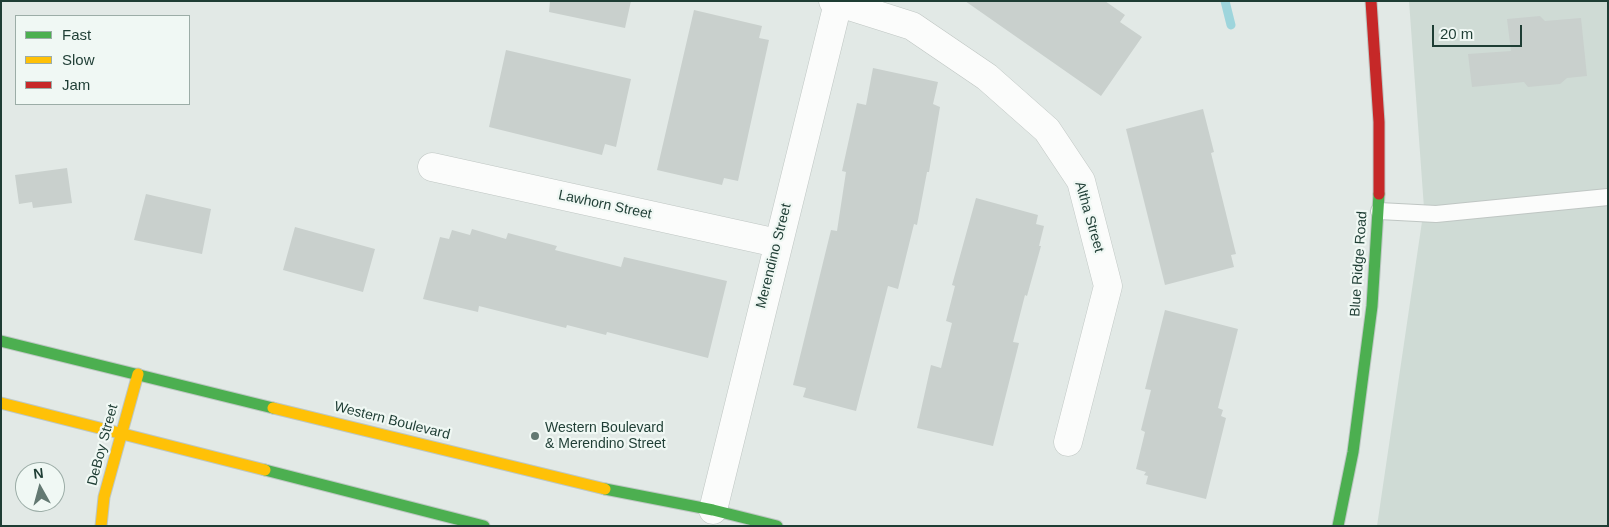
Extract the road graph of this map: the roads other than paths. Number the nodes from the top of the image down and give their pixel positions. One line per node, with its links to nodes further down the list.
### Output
1 (1371, 1): 5 (main road, Blue Ridge Road)
2 (835, 2): 6 (street, Merendino Street); 11 (street, Altha Street)
3 (432, 167): 6 (street, Lawhorn Street)
4 (1608, 197): 5 (lane)
5 (1378, 211): 16 (main road, Blue Ridge Road)
6 (778, 243): 12 (street, Merendino Street)
7 (1, 341): 8 (main road, Western Boulevard)
8 (138, 374): 10 (main road, DeBoy Street); 12 (main road, Western Boulevard)
9 (1, 403): 10 (main road)
10 (120, 434): 13 (main road, DeBoy Street); 14 (main road)
11 (1068, 442)
12 (713, 510): 15 (main road, Western Boulevard)
13 (101, 526)
14 (484, 526)
15 (776, 526)
16 (1338, 526)

